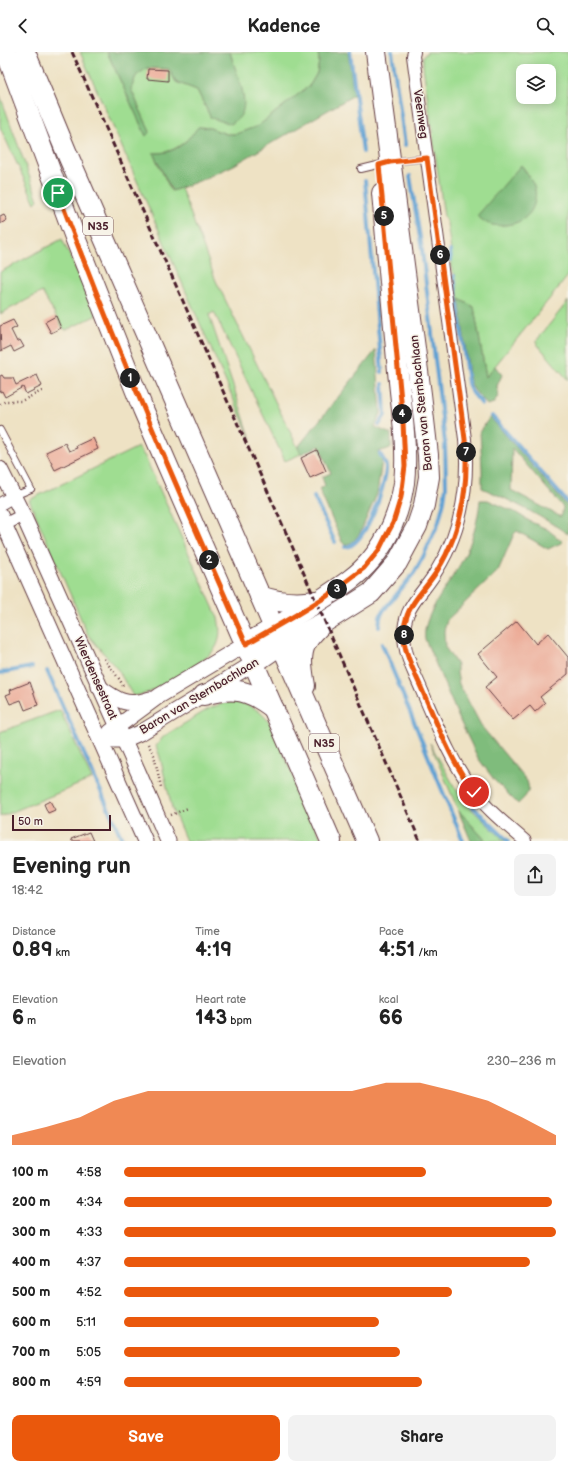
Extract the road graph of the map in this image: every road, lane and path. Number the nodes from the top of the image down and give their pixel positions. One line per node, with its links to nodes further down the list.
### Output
1 (6, 52): 20 (main road, N35)
2 (25, 52): 16 (main road, N35)
3 (366, 52): 7 (main road, Baron van Sternbachlaan)
4 (376, 52): 7 (main road, Baron van Sternbachlaan)
5 (414, 54): 6 (street, Veenweg)
6 (427, 158): 7 (lane); 36 (street, Veenweg)
7 (377, 165): 17 (main road, Baron van Sternbachlaan); 18 (main road, Baron van Sternbachlaan)
8 (44, 390): 9 (path)
9 (0, 404)
10 (0, 430): 12 (lane)
11 (0, 469): 12 (street, Wierdensestraat)
12 (14, 496): 13 (street); 14 (street, Wierdensestraat)
13 (0, 504)
14 (23, 515): 15 (street, Wierdensestraat); 22 (street, Wierdensestraat)
15 (1, 522): 29 (street, Wierdensestraat)
16 (260, 596): 17 (main road); 19 (main road, N35)
17 (320, 600): 19 (main road, Baron van Sternbachlaan)
18 (323, 623): 19 (main road, Baron van Sternbachlaan); 25 (main road)
19 (277, 636): 20 (main road, Baron van Sternbachlaan); 21 (main road, Baron van Sternbachlaan); 25 (main road, N35)
20 (246, 644): 21 (main road, N35); 24 (street, Baron van Sternbachlaan)
21 (254, 663): 23 (street, Baron van Sternbachlaan); 26 (main road, N35)
22 (99, 686): 24 (street); 27 (street, Wierdensestraat)
23 (204, 695): 26 (main road); 28 (street, Baron van Sternbachlaan)
24 (159, 696): 27 (street, Baron van Sternbachlaan)
25 (308, 706): 35 (main road, N35)
26 (274, 709): 34 (main road, N35)
27 (117, 725): 28 (street, Wierdensestraat); 29 (street, Baron van Sternbachlaan)
28 (124, 740): 29 (street, Baron van Sternbachlaan); 33 (street, Wierdensestraat)
29 (100, 741): 32 (street, Wierdensestraat)
30 (188, 808): 31 (path)
31 (174, 814)
32 (145, 841)
33 (168, 841)
34 (331, 841)
35 (366, 841)
36 (525, 841)

